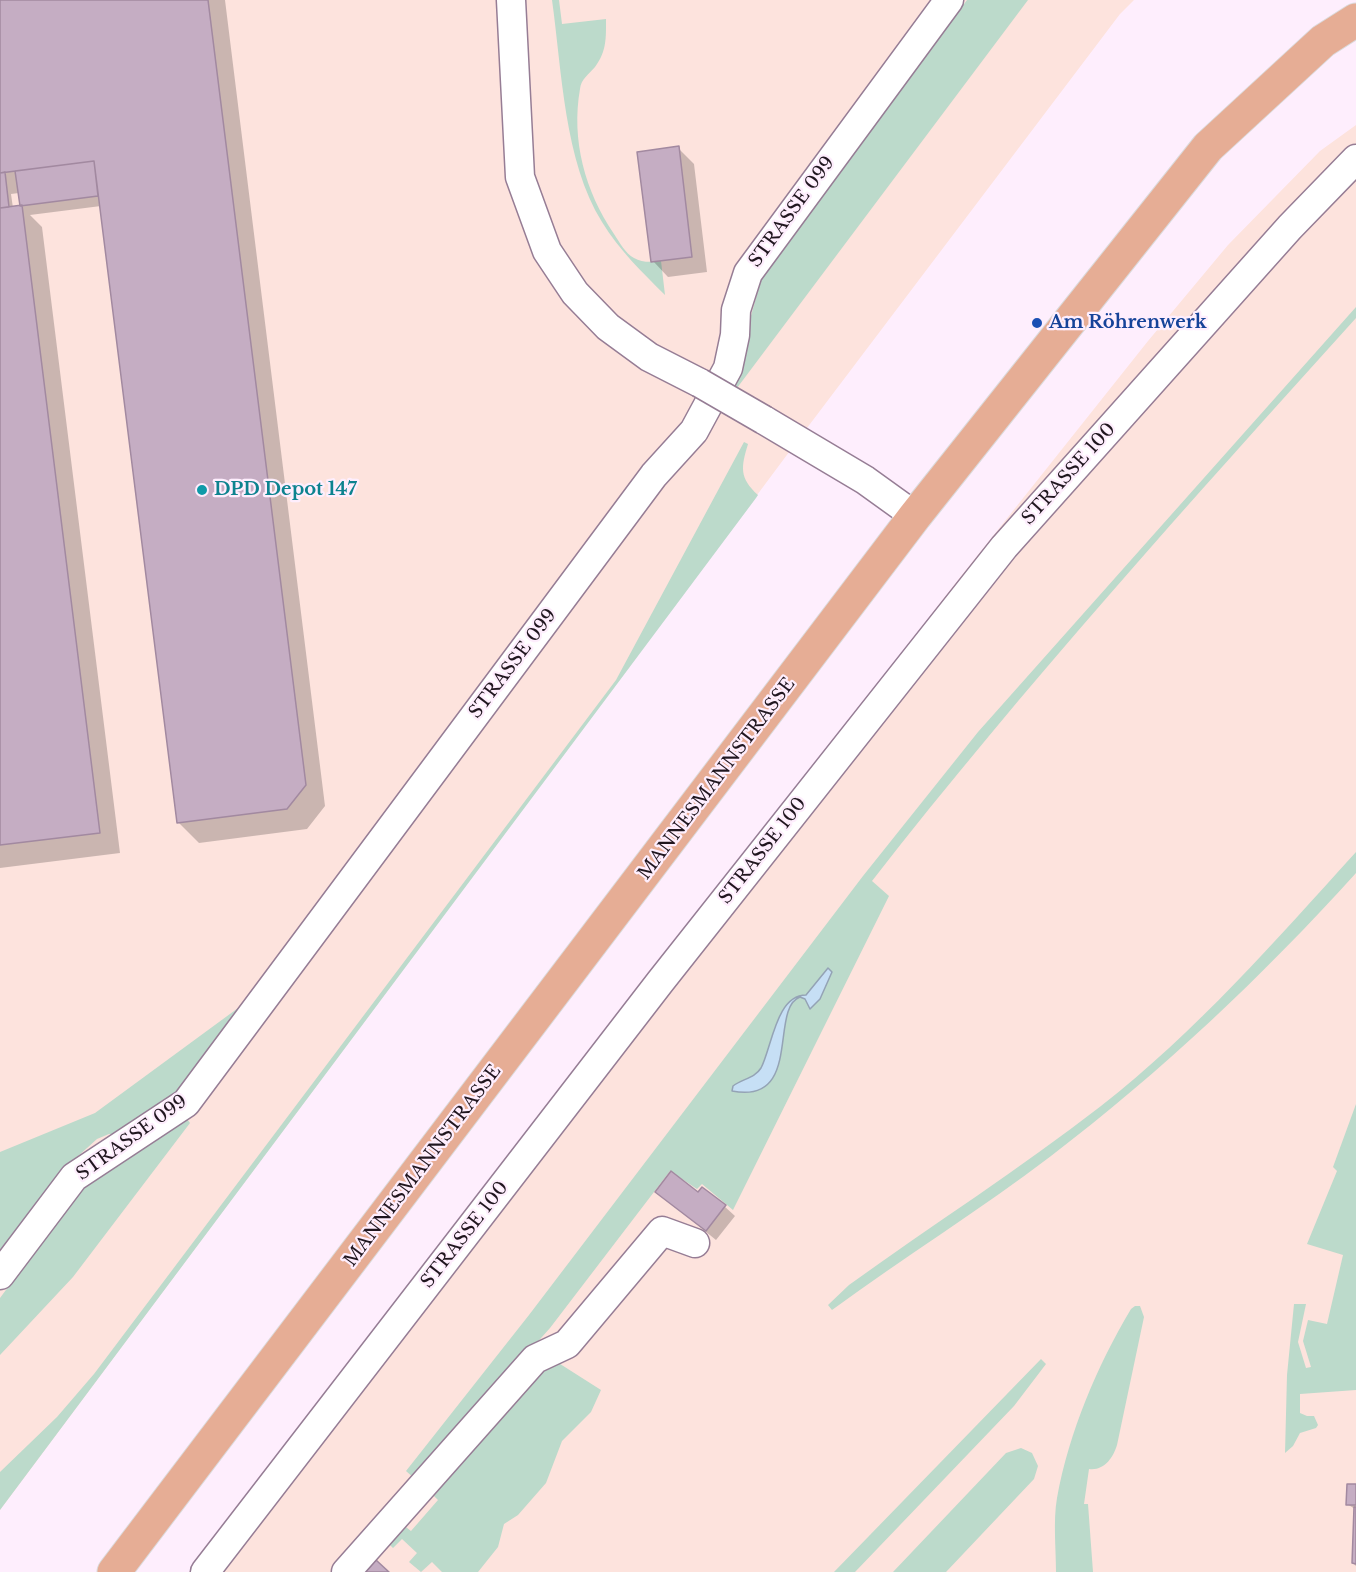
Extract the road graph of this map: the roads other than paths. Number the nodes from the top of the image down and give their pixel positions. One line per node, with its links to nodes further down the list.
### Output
1 (511, 0): 5 (street, bridge)
2 (949, 0): 7 (street, STRASSE 099)
3 (1356, 20): 5 (main road, MANNESMANNSTRASSE)
4 (1356, 159): 9 (street, STRASSE 100)
5 (915, 516): 8 (main road, MANNESMANNSTRASSE)
6 (695, 1243): 10 (street)
7 (0, 1275)
8 (114, 1572)
9 (205, 1572)
10 (346, 1572)

